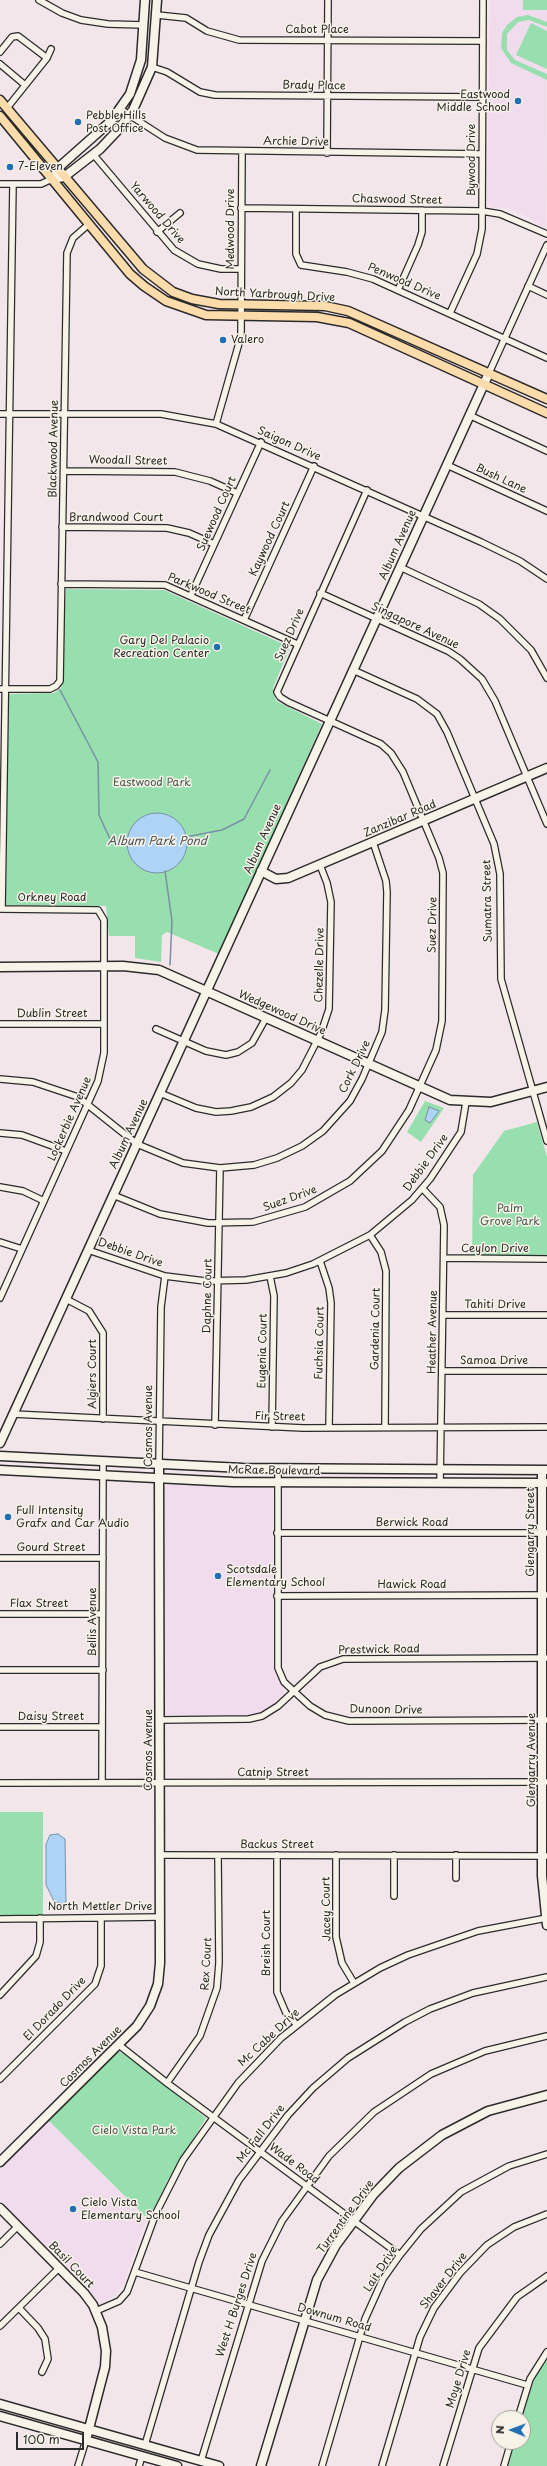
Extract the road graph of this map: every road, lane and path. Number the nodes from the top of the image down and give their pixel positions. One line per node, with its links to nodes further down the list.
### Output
1 (39, 0): 7 (street)
2 (145, 0): 7 (street)
3 (157, 0): 6 (street)
4 (328, 0): 8 (street)
5 (483, 0): 9 (street, Bywood Drive)
6 (157, 15): 8 (street, Cabot Place); 14 (street)
7 (144, 25): 20 (street)
8 (328, 39): 9 (street, Cabot Place); 16 (street)
9 (483, 41): 17 (street, Bywood Drive)
10 (51, 49): 12 (street)
11 (0, 52): 12 (street)
12 (47, 58): 15 (street)
13 (0, 64): 15 (street)
14 (152, 67): 16 (street, Brady Place); 21 (street)
15 (25, 85): 19 (street)
16 (328, 96): 17 (street, Brady Place); 24 (street)
17 (483, 97): 26 (street, Bywood Drive)
18 (0, 100): 19 (main road, North Yarbrough Drive)
19 (7, 108): 27 (main road, North Yarbrough Drive)
20 (120, 109): 21 (street, Archie Drive); 27 (street)
21 (130, 115): 23 (street, Archie Drive); 25 (street)
22 (0, 118): 29 (main road, North Yarbrough Drive)
23 (242, 152): 24 (street, Archie Drive); 32 (street, Medwood Drive)
24 (327, 152): 26 (street, Archie Drive)
25 (93, 154): 28 (street); 38 (street, Yarwood Drive)
26 (482, 154): 35 (street, Bywood Drive)
27 (58, 168): 28 (main road, North Yarbrough Drive); 29 (street)
28 (64, 177): 29 (street); 42 (main road, North Yarbrough Drive)
29 (52, 179): 31 (street); 37 (main road, North Yarbrough Drive)
30 (0, 184): 31 (street)
31 (12, 184): 61 (street)
32 (241, 208): 33 (street, Chaswood Street); 41 (street, Medwood Drive)
33 (296, 209): 34 (street, Chaswood Street); 45 (street, Penwood Drive)
34 (422, 210): 35 (street, Chaswood Street); 45 (street)
35 (482, 211): 39 (street, Chaswood Street); 49 (street, Bywood Drive)
36 (180, 213): 38 (street)
37 (89, 224): 43 (main road, North Yarbrough Drive); 62 (street, Blackwood Avenue)
38 (157, 232): 41 (street, Yarwood Drive)
39 (547, 234)
40 (547, 245): 44 (street, Album Avenue)
41 (241, 268): 47 (street, Medwood Drive)
42 (148, 274): 43 (main road); 47 (main road, North Yarbrough Drive)
43 (139, 283): 50 (main road, North Yarbrough Drive)
44 (528, 286): 46 (street); 52 (street, Album Avenue)
45 (398, 290): 49 (street, Penwood Drive)
46 (547, 295)
47 (241, 305): 48 (main road, North Yarbrough Drive); 50 (street, Medwood Drive)
48 (336, 308): 51 (main road); 53 (main road, North Yarbrough Drive)
49 (450, 313): 52 (street, Penwood Drive)
50 (241, 316): 51 (main road, North Yarbrough Drive); 64 (street, Medwood Drive)
51 (334, 319): 54 (main road, North Yarbrough Drive)
52 (505, 338): 55 (street, Penwood Drive); 56 (street, Album Avenue)
53 (431, 347): 54 (main road); 56 (main road, North Yarbrough Drive)
54 (427, 357): 57 (main road, North Yarbrough Drive)
55 (547, 358)
56 (489, 372): 57 (street, Album Avenue); 58 (main road, North Yarbrough Drive)
57 (484, 383): 59 (main road, North Yarbrough Drive); 63 (street, Album Avenue)
58 (547, 399)
59 (547, 413)
60 (0, 414): 61 (street, Saigon Drive)
61 (9, 414): 62 (street, Saigon Drive); 86 (street)
62 (65, 414): 64 (street, Saigon Drive); 69 (street, Blackwood Avenue)
63 (469, 415): 66 (street); 67 (street, Album Avenue)
64 (216, 424): 65 (street, Saigon Drive)
65 (260, 442): 68 (street, Saigon Drive); 71 (street, Suewood Court)
66 (547, 451)
67 (447, 465): 72 (street, Bush Lane); 73 (street, Album Avenue)
68 (314, 466): 70 (street, Saigon Drive); 82 (street, Kaywood Court)
69 (64, 471): 71 (street, Woodall Street); 74 (street, Blackwood Avenue)
70 (367, 490): 73 (street, Saigon Drive); 79 (street, Suez Drive)
71 (237, 493): 75 (street, Suewood Court)
72 (547, 511)
73 (423, 516): 76 (street, Album Avenue); 77 (street, Saigon Drive)
74 (62, 527): 75 (street, Brandwood Court); 78 (street, Blackwood Avenue)
75 (214, 544): 80 (street, Suewood Court)
76 (400, 567): 81 (street, Album Avenue); 85 (street)
77 (547, 579)
78 (61, 584): 80 (street, Parkwood Street); 86 (street, Blackwood Avenue)
79 (320, 593): 81 (street, Singapore Avenue); 83 (street, Suez Drive)
80 (191, 595): 82 (street, Parkwood Street)
81 (377, 618): 84 (street, Album Avenue); 89 (street, Singapore Avenue)
82 (244, 620): 83 (street, Parkwood Street)
83 (297, 644): 87 (street, Suez Drive)
84 (353, 670): 87 (street, Album Avenue); 90 (street, Sumatra Street)
85 (547, 678)
86 (2, 689): 96 (street)
87 (330, 720): 91 (street, Suez Drive); 95 (street, Album Avenue)
88 (547, 768): 89 (street, Zanzibar Road)
89 (527, 777): 90 (street, Zanzibar Road); 92 (street, Singapore Avenue)
90 (475, 799): 91 (street, Zanzibar Road); 111 (street, Sumatra Street)
91 (424, 821): 93 (street, Zanzibar Road); 110 (street, Suez Drive)
92 (547, 824)
93 (373, 842): 94 (street, Zanzibar Road); 107 (street, Cork Drive)
94 (320, 865): 95 (street, Zanzibar Road); 105 (street, Chezelle Drive)
95 (261, 872): 100 (street, Album Avenue)
96 (1, 908): 97 (street, Orkney Road)
97 (101, 913): 99 (street, Lockerbie Avenue)
98 (0, 967): 99 (street, Wedgewood Drive)
99 (104, 967): 100 (street, Wedgewood Drive); 103 (street, Lockerbie Avenue)
100 (208, 991): 101 (street, Wedgewood Drive); 106 (street, Album Avenue)
101 (266, 1018): 105 (street, Wedgewood Drive); 106 (street)
102 (0, 1024): 103 (street, Dublin Street)
103 (104, 1024): 114 (street, Lockerbie Avenue)
104 (156, 1028): 106 (street)
105 (318, 1041): 107 (street, Wedgewood Drive); 112 (street, Chezelle Drive)
106 (184, 1042): 112 (street, Album Avenue)
107 (368, 1064): 110 (street, Wedgewood Drive); 119 (street, Cork Drive)
108 (0, 1079): 114 (street, Cork Drive)
109 (547, 1087): 111 (street, Wedgewood Drive)
110 (420, 1088): 113 (street, Wedgewood Drive); 124 (street, Suez Drive)
111 (532, 1091): 113 (street, Wedgewood Drive); 116 (street, Sumatra Street)
112 (160, 1093): 117 (street, Album Avenue)
113 (466, 1102): 121 (street, Debbie Drive)
114 (89, 1104): 117 (street, Cork Drive); 118 (street, Lockerbie Avenue)
115 (0, 1133): 118 (street)
116 (547, 1141)
117 (137, 1144): 119 (street, Cork Drive); 122 (street, Album Avenue)
118 (66, 1151): 123 (street, Lockerbie Avenue)
119 (220, 1168): 124 (street, Daphne Court)
120 (0, 1187): 123 (street)
121 (422, 1189): 125 (street, Debbie Drive); 129 (street, Heather Avenue)
122 (113, 1195): 124 (street, Suez Drive); 128 (street, Album Avenue)
123 (44, 1201): 127 (street, Lockerbie Avenue)
124 (219, 1223): 134 (street, Daphne Court)
125 (370, 1235): 131 (street, Debbie Drive); 147 (street, Gardenia Court)
126 (0, 1242): 127 (street)
127 (22, 1250): 135 (street, Lockerbie Avenue)
128 (88, 1250): 132 (street, Debbie Drive); 136 (street, Album Avenue)
129 (444, 1258): 130 (street, Ceylon Drive); 137 (street, Heather Avenue)
130 (547, 1259)
131 (320, 1261): 133 (street, Debbie Drive); 146 (street, Fuchsia Court)
132 (165, 1276): 134 (street, Debbie Drive); 143 (street, Cosmos Avenue)
133 (270, 1276): 134 (street, Debbie Drive); 145 (street, Eugenia Court)
134 (218, 1281): 144 (street, Daphne Court)
135 (0, 1298)
136 (66, 1299): 141 (street, Album Avenue); 142 (street, Algiers Court)
137 (443, 1315): 138 (street, Tahiti Drive); 139 (street, Heather Avenue)
138 (547, 1315)
139 (442, 1371): 140 (street, Samoa Drive); 148 (street, Heather Avenue)
140 (547, 1371)
141 (13, 1414): 142 (street, Fir Street); 150 (street, Album Avenue)
142 (103, 1419): 143 (street, Fir Street)
143 (160, 1422): 144 (street, Fir Street); 154 (street, Cosmos Avenue)
144 (215, 1425): 145 (street, Fir Street)
145 (272, 1427): 146 (street, Fir Street)
146 (329, 1427): 147 (street, Fir Street)
147 (384, 1427): 148 (street, Fir Street)
148 (441, 1427): 149 (street, Fir Street); 157 (street, Heather Avenue)
149 (547, 1427)
150 (0, 1443)
151 (0, 1456): 152 (street, McRae Boulevard)
152 (54, 1458): 153 (street, McRae Boulevard); 159 (street)
153 (104, 1461): 154 (street, McRae Boulevard); 160 (street, Bellis Avenue)
154 (159, 1465): 155 (street, McRae Boulevard); 161 (street, Cosmos Avenue)
155 (278, 1469): 157 (street, McRae Boulevard); 162 (street, Dunoon Drive)
156 (0, 1470): 159 (street, McRae Boulevard)
157 (440, 1470): 158 (street, McRae Boulevard); 163 (street, Heather Avenue)
158 (544, 1470): 164 (street, Glengarry Street)
159 (52, 1472): 160 (street, McRae Boulevard)
160 (103, 1475): 161 (street, McRae Boulevard); 168 (street, Bellis Avenue)
161 (160, 1478): 162 (street, McRae Boulevard); 177 (street, Cosmos Avenue)
162 (278, 1483): 163 (street, McRae Boulevard); 165 (street, Dunoon Drive)
163 (440, 1483): 164 (street, McRae Boulevard)
164 (545, 1483): 166 (street, Glengarry Street)
165 (277, 1532): 166 (street, Berwick Road); 170 (street, Dunoon Drive)
166 (545, 1533): 169 (street, Glengarry Street)
167 (0, 1558): 168 (street, Gourd Street)
168 (103, 1558): 172 (street, Bellis Avenue)
169 (545, 1595): 170 (street, Hawick Road); 173 (street, Glengarry Avenue)
170 (277, 1596): 176 (street, Dunoon Drive)
171 (0, 1614): 172 (street, Flax Street)
172 (102, 1614): 175 (street, Bellis Avenue)
173 (545, 1658): 176 (street, Prestwick Road); 178 (street, Glengarry Avenue)
174 (0, 1670): 175 (street)
175 (103, 1670): 180 (street, Bellis Avenue)
176 (294, 1691): 177 (street, Prestwick Road); 178 (street, Dunoon Drive)
177 (160, 1720): 184 (street, Cosmos Avenue)
178 (545, 1720): 181 (street, Glengarry Avenue)
179 (0, 1727): 180 (street, Daisy Street)
180 (102, 1727): 183 (street, Bellis Avenue)
181 (545, 1782): 184 (street, Catnip Street); 191 (street, Glengarry Avenue)
182 (0, 1783): 183 (street, Catnip Street)
183 (102, 1783): 184 (street, Catnip Street)
184 (160, 1783): 185 (street, Cosmos Avenue)
185 (160, 1855): 190 (street, Backus Street); 194 (street, Cosmos Avenue)
186 (277, 1855): 187 (street, Backus Street); 190 (street, Backus Street); 202 (street, Breish Court)
187 (336, 1855): 188 (street, Backus Street); 200 (street, Jacey Court)
188 (394, 1855): 189 (street, Backus Street); 193 (street)
189 (456, 1855): 191 (street, Backus Street); 192 (street)
190 (218, 1856): 206 (street, Rex Court)
191 (545, 1856): 198 (street, Glengarry Avenue)
192 (456, 1878)
193 (394, 1896)
194 (160, 1917): 196 (street, North Mettler Drive); 204 (street, Cosmos Avenue)
195 (40, 1918): 196 (street, North Mettler Drive); 197 (street, North Mettler Drive); 201 (street)
196 (101, 1918): 205 (street, El Dorado Drive)
197 (0, 1919)
198 (547, 1920): 200 (street, Mc Cabe Drive)
199 (547, 1977): 209 (street, Mc Fall Drive)
200 (354, 1983): 202 (street, Mc Cabe Drive)
201 (0, 1994)
202 (297, 2025): 208 (street, Mc Cabe Drive)
203 (547, 2036): 212 (street, West H Burges Drive)
204 (119, 2045): 206 (street, Wade Road); 211 (street, Cosmos Avenue)
205 (0, 2079)
206 (167, 2084): 208 (street, Wade Road)
207 (547, 2095): 215 (street, Turrentine Drive)
208 (213, 2117): 209 (street, Wade Road); 220 (street, Mc Cabe Drive)
209 (259, 2151): 212 (street, Wade Road); 222 (street, Mc Fall Drive)
210 (547, 2154): 218 (street, Lait Drive)
211 (0, 2162)
212 (306, 2186): 215 (street, Wade Road); 223 (street, West H Burges Drive)
213 (0, 2208): 216 (street, Basil Court)
214 (547, 2214): 229 (street, Shaver Drive)
215 (353, 2221): 218 (street, Wade Road); 226 (street, Turrentine Drive)
216 (18, 2226): 217 (street); 219 (street, Basil Court)
217 (0, 2244)
218 (400, 2255): 228 (street, Lait Drive)
219 (59, 2268): 224 (street); 225 (street, Basil Court)
220 (135, 2272): 222 (street, Downum Road); 225 (street, Mc Cabe Drive)
221 (547, 2276): 231 (street, Moye Drive)
222 (191, 2287): 223 (street, Downum Road); 239 (street, Mc Fall Drive)
223 (247, 2304): 226 (street, Downum Road); 242 (street, West H Burges Drive)
224 (18, 2308): 227 (street); 232 (street)
225 (96, 2311): 237 (street, Basil Court)
226 (304, 2320): 228 (street, Downum Road); 247 (street, Turrentine Drive)
227 (0, 2326)
228 (360, 2336): 229 (street, Downum Road); 248 (street, Lait Drive)
229 (415, 2352): 231 (street, Downum Road); 249 (street, Shaver Drive)
230 (547, 2352): 233 (street)
231 (472, 2369): 233 (street, Downum Road); 250 (street, Moye Drive)
232 (42, 2372)
233 (527, 2385): 235 (street)
234 (0, 2404): 237 (street)
235 (520, 2410)
236 (0, 2416): 238 (street)
237 (89, 2429): 238 (street, Basil Court); 239 (street)
238 (86, 2440): 241 (street); 243 (street, Basil Court)
239 (145, 2445): 242 (street)
240 (509, 2450): 251 (street)
241 (142, 2456): 244 (street); 245 (street)
242 (201, 2464): 246 (street)
243 (78, 2466)
244 (139, 2466)
245 (177, 2466)
246 (219, 2466)
247 (261, 2466)
248 (322, 2466)
249 (382, 2466)
250 (444, 2466)
251 (504, 2466)

